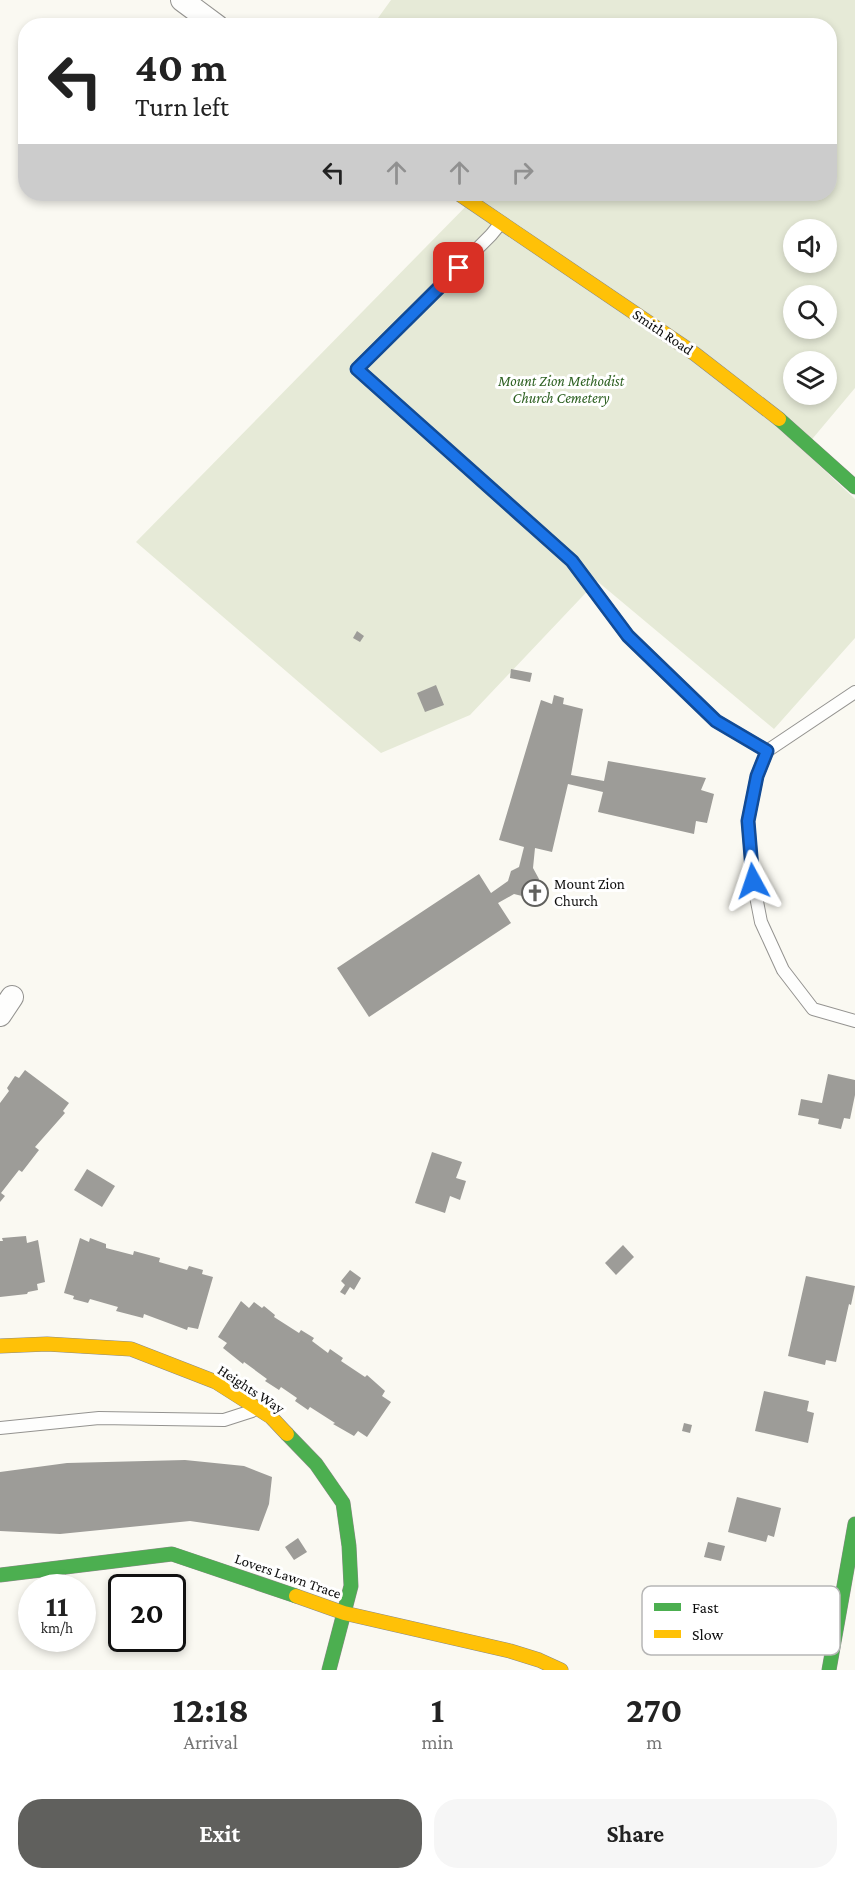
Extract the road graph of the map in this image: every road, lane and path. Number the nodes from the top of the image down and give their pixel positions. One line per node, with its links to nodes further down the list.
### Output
1 (182, 0): 2 (street)
2 (206, 18)
3 (470, 201): 4 (street, Smith Road)
4 (501, 222): 5 (street, Smith Road); 7 (lane)
5 (855, 487)
6 (855, 692): 7 (lane)
7 (767, 751): 8 (lane)
8 (855, 1021)
9 (0, 1346): 10 (street, Heights Way)
10 (259, 1409): 11 (lane); 15 (street, Heights Way)
11 (0, 1428)
12 (855, 1524): 14 (street)
13 (0, 1575): 15 (street, Lovers Lawn Trace)
14 (840, 1608)
15 (344, 1613): 17 (street, Heights Way); 18 (street, Lovers Lawn Trace)
16 (832, 1655): 19 (street)
17 (329, 1670)
18 (561, 1670)
19 (829, 1670)

